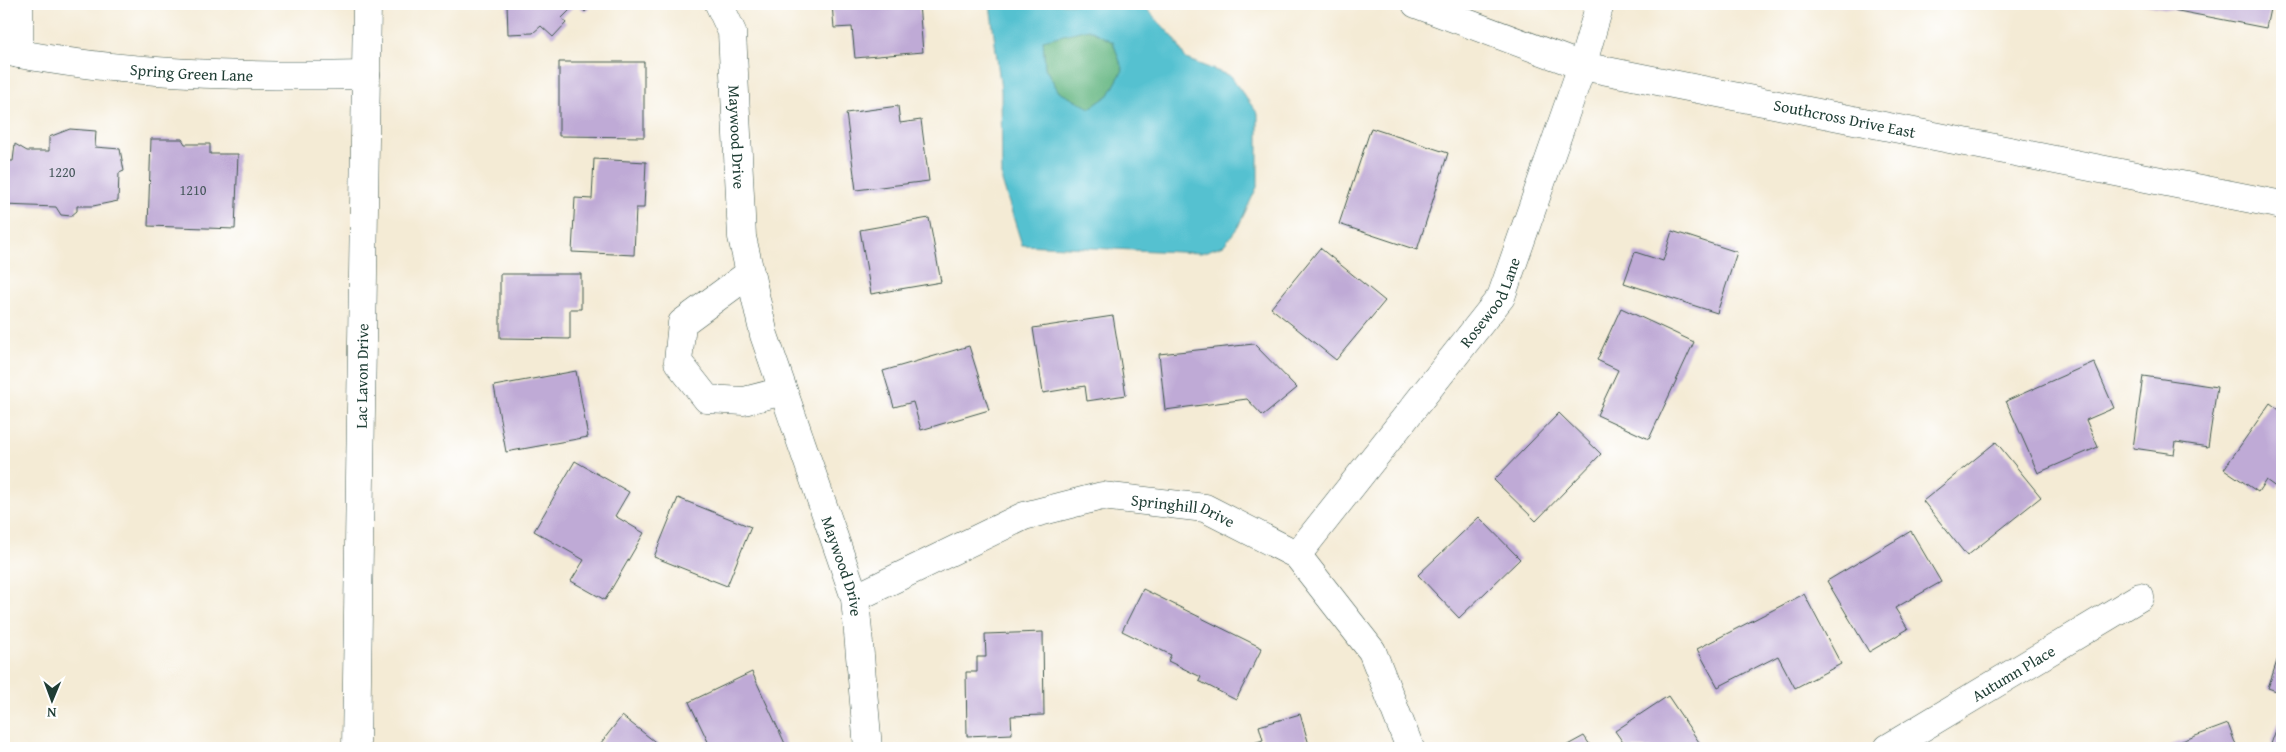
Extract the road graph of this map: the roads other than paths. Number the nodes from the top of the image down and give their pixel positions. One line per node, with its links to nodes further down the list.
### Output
1 (19, 4): 6 (street, Spring Green Lane)
2 (367, 4): 8 (street, Lac Lavon Drive)
3 (719, 4): 10 (street, Maywood Drive)
4 (1416, 4): 7 (street, Southcross Drive East)
5 (1600, 4): 7 (street, Rosewood Lane)
6 (11, 52): 8 (street, Spring Green Lane)
7 (1582, 66): 9 (street, Southcross Drive East); 12 (street, Rosewood Lane)
8 (366, 76): 15 (street, Lac Lavon Drive)
9 (2282, 205)
10 (750, 274): 11 (street, Maywood Drive); 11 (street)
11 (783, 391): 14 (street, Maywood Drive)
12 (1297, 555): 14 (street, Springhill Drive); 17 (street, Springhill Drive)
13 (2140, 597): 18 (street, Autumn Place)
14 (855, 598): 16 (street, Maywood Drive)
15 (356, 748)
16 (868, 748)
17 (1410, 748)
18 (1888, 748)

